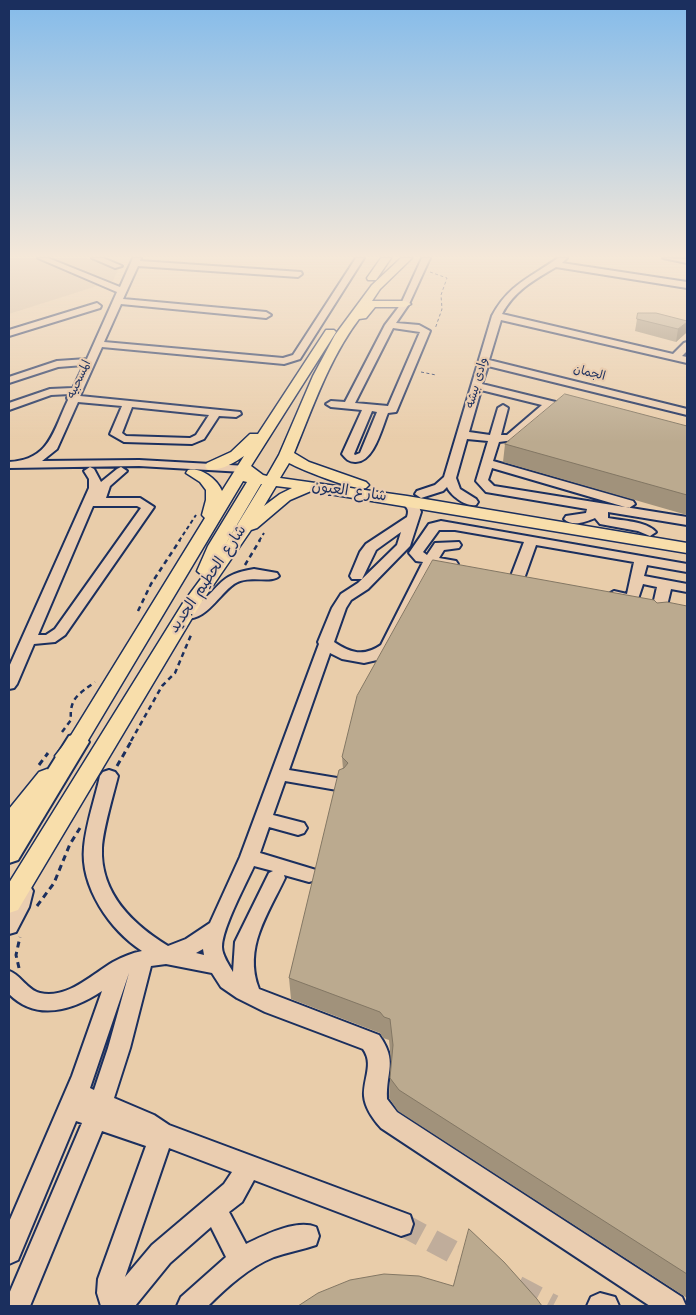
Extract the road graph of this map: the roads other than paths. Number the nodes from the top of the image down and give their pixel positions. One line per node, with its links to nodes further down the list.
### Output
1 (53, 319): 11 (street)
2 (109, 319): 13 (street, المسحبيه)
3 (321, 319): 13 (street)
4 (339, 319): 22 (main road, شارع الحطيم الجديد)
5 (353, 319): 12 (main road, شارع الحطيم الجديد)
6 (359, 319): 12 (main road)
7 (395, 319): 10 (street)
8 (496, 319): 18 (street, وادى بيشه)
9 (511, 319): 15 (street)
10 (390, 326): 26 (street); 30 (street)
11 (9, 333)
12 (341, 335): 39 (main road, شارع الحطيم الجديد)
13 (97, 344): 17 (street, المسحبيه)
14 (687, 345): 15 (street)
15 (676, 358): 16 (street)
16 (687, 360)
17 (89, 362): 19 (street); 21 (street, المسحبيه)
18 (484, 362): 20 (street, وادى بيشه); 32 (street, الجمان)
19 (9, 380)
20 (478, 386): 24 (street); 36 (street, وادى بيشه)
21 (74, 395): 23 (street); 27 (street); 38 (street, المسحبيه)
22 (286, 402): 35 (main road, شارع الحطيم الجديد); 49 (main road)
23 (128, 403): 31 (street); 31 (street)
24 (550, 403): 33 (street); 37 (street)
25 (331, 404): 26 (street)
26 (349, 405): 28 (street)
27 (9, 407)
28 (368, 408): 30 (street); 30 (street)
29 (503, 408): 37 (street)
30 (384, 409)
31 (216, 412): 34 (street)
32 (687, 412)
33 (586, 413)
34 (236, 414)
35 (272, 424): 44 (main road); 49 (main road, شارع الحطيم الجديد)
36 (463, 435): 37 (street); 50 (street, وادى بيشه)
37 (494, 439): 40 (street)
38 (50, 449): 41 (street); 42 (street)
39 (286, 455): 49 (main road, شارع الحطيم الجديد); 51 (main road)
40 (487, 462): 57 (street); 58 (street)
41 (24, 464): 42 (street, شارع العيون); 43 (street, شارع العيون)
42 (61, 464): 44 (street, شارع العيون)
43 (9, 465)
44 (212, 466): 49 (street, شارع العيون)
45 (90, 471): 46 (street, شارع العيون); 47 (street, شارع العيون); 53 (street)
46 (121, 471): 48 (street, شارع العيون); 53 (street)
47 (9, 472)
48 (193, 473): 49 (street, شارع العيون); 62 (main road)
49 (257, 475): 51 (main road, شارع العيون); 52 (main road, شارع العيون); 62 (main road, شارع الحطيم الجديد); 64 (main road, شارع الحطيم الجديد); 81 (main road)
50 (450, 478): 54 (street); 56 (street)
51 (361, 485): 54 (main road, شارع العيون)
52 (308, 487): 54 (main road, شارع العيون); 64 (main road)
53 (99, 488): 55 (street)
54 (414, 498): 56 (main road, شارع العيون); 59 (street); 68 (main road, شارع العيون)
55 (94, 502): 84 (street); 84 (street)
56 (472, 502): 60 (main road, شارع العيون)
57 (599, 508): 58 (street); 60 (street); 63 (street)
58 (654, 516): 61 (street)
59 (413, 519): 73 (street); 75 (street)
60 (570, 519): 63 (main road, شارع العيون)
61 (687, 522)
62 (208, 527): 87 (main road, شارع الحطيم الجديد)
63 (650, 532): 65 (main road, شارع العيون)
64 (238, 538): 81 (main road, شارع الحطيم الجديد)
65 (687, 539)
66 (532, 541): 69 (street); 70 (street); 76 (street)
67 (454, 545): 69 (street)
68 (687, 548)
69 (430, 560): 71 (street); 83 (street)
70 (641, 561): 72 (street); 77 (street)
71 (469, 567)
72 (687, 568)
73 (376, 573): 83 (street); 85 (street)
74 (272, 576): 81 (street)
75 (354, 576)
76 (518, 576)
77 (638, 579): 78 (street); 80 (street)
78 (661, 583): 79 (street); 82 (street)
79 (687, 588)
80 (606, 594)
81 (190, 615): 98 (main road, شارع الحطيم الجديد)
82 (653, 617)
83 (392, 638): 85 (street)
84 (29, 640): 86 (street)
85 (325, 642): 88 (street)
86 (9, 684)
87 (69, 738): 92 (main road, شارع الحطيم الجديد); 94 (highway)
88 (279, 774): 90 (street); 91 (street)
89 (109, 776): 102 (street)
90 (337, 784)
91 (263, 819): 93 (street); 95 (street)
92 (9, 824)
93 (298, 828)
94 (9, 854)
95 (249, 857): 96 (street); 101 (street)
96 (309, 875)
97 (276, 878): 107 (street)
98 (21, 882): 99 (main road, شارع الحطيم الجديد); 100 (street)
99 (9, 903)
100 (16, 928)
101 (217, 928): 102 (street); 104 (street)
102 (165, 955): 103 (street); 104 (street)
103 (143, 959): 105 (street); 109 (street)
104 (218, 966): 107 (street)
105 (119, 969): 106 (street); 108 (street)
106 (10, 982)
107 (251, 995): 123 (street)
108 (73, 1101): 109 (street); 115 (street)
109 (98, 1110): 110 (street); 117 (street)
110 (162, 1134): 111 (street); 118 (street)
111 (245, 1165): 112 (street); 113 (street)
112 (215, 1209): 116 (street); 119 (street)
113 (401, 1224)
114 (307, 1236): 116 (street)
115 (9, 1251)
116 (241, 1260): 120 (street)
117 (17, 1306)
118 (115, 1306)
119 (119, 1306)
120 (190, 1306)
121 (600, 1306): 122 (street)
122 (606, 1306)
123 (672, 1306)

